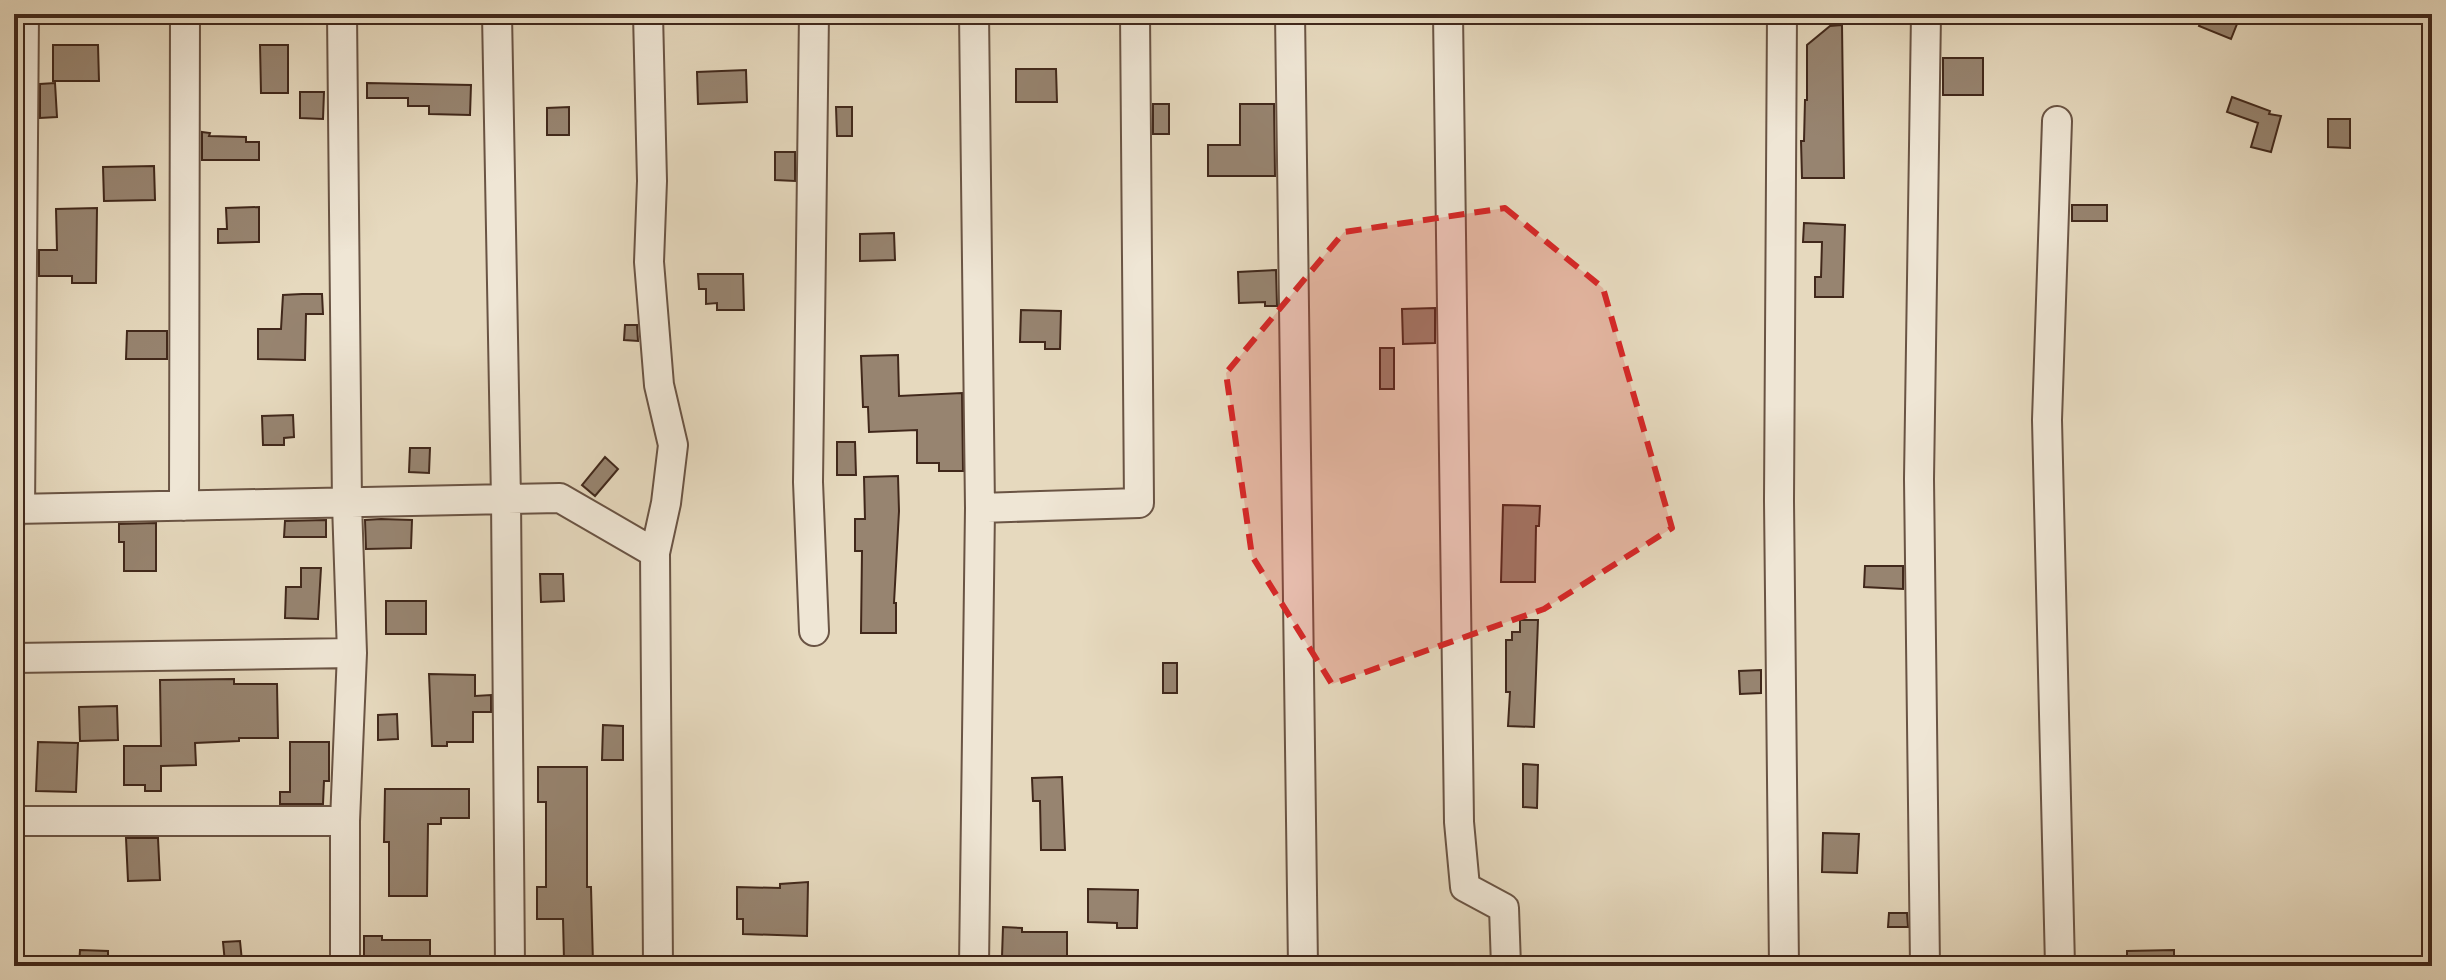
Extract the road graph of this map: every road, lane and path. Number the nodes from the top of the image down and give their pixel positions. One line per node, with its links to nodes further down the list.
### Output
1 (24, 14): 18 (street)
2 (185, 14): 16 (street)
3 (342, 14): 15 (street)
4 (497, 14): 14 (street)
5 (648, 14): 19 (street)
6 (814, 14): 20 (street)
7 (974, 14): 17 (street)
8 (1135, 14): 17 (street)
9 (1290, 14): 29 (street)
10 (1448, 14): 30 (street)
11 (1782, 14): 31 (street)
12 (1926, 14): 32 (street)
13 (2057, 121): 33 (street)
14 (506, 499): 15 (street); 19 (street); 26 (street)
15 (347, 504): 16 (street); 21 (street)
16 (184, 506): 18 (street)
17 (980, 508): 28 (street)
18 (17, 510)
19 (655, 553): 27 (street)
20 (814, 631)
21 (352, 653): 22 (street); 24 (street)
22 (14, 658)
23 (14, 821): 24 (street)
24 (345, 821): 25 (street)
25 (345, 966)
26 (510, 966)
27 (658, 966)
28 (974, 966)
29 (1303, 966)
30 (1506, 966)
31 (1784, 966)
32 (1925, 966)
33 (2060, 966)

